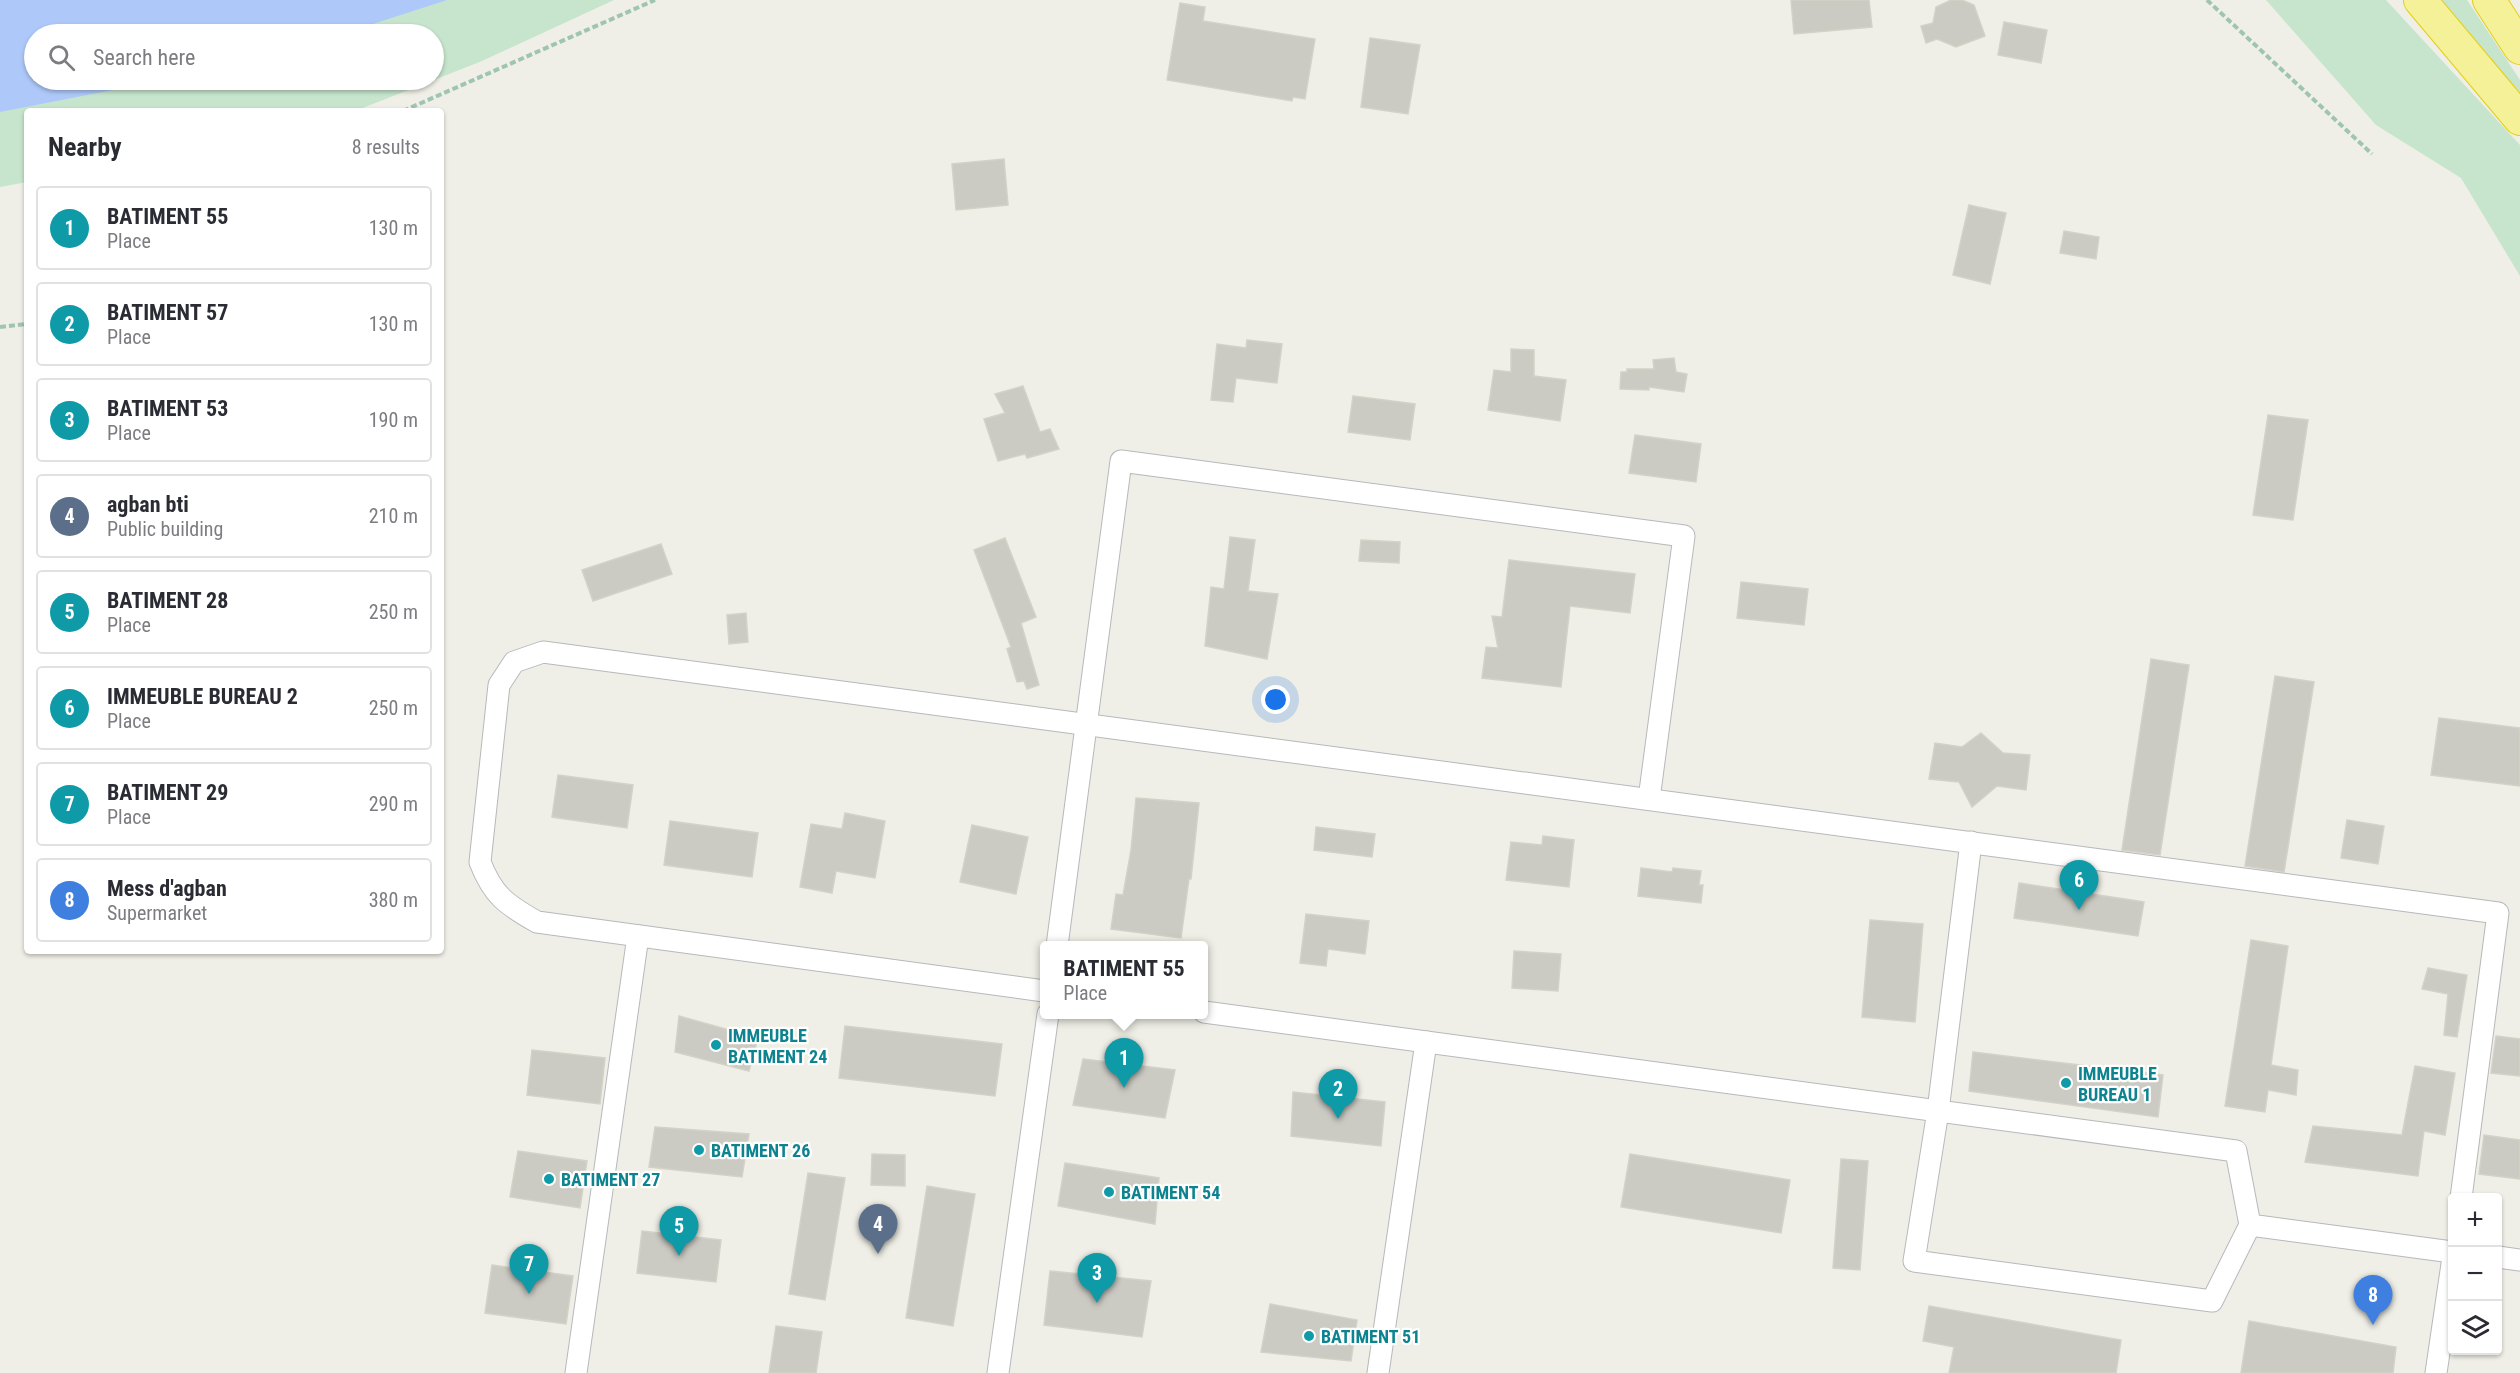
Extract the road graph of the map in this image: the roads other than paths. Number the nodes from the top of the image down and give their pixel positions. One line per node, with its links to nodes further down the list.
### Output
1 (2420, 0): 4 (highway)
2 (2488, 0): 3 (highway)
3 (2520, 48)
4 (2520, 119)
5 (1085, 724): 6 (lane); 6 (lane); 8 (lane); 9 (lane)
6 (1649, 799): 7 (lane)
7 (1971, 842): 14 (lane); 15 (lane)
8 (638, 936): 10 (lane); 21 (lane)
9 (1058, 941)
10 (1040, 990)
11 (1208, 1013): 13 (lane)
12 (1047, 1019): 22 (lane)
13 (1426, 1042): 14 (lane); 23 (lane)
14 (1938, 1111): 16 (lane); 16 (lane)
15 (2462, 1193)
16 (2250, 1225): 17 (lane)
17 (2448, 1251)
18 (2502, 1258): 19 (lane)
19 (2520, 1260)
20 (2448, 1291): 24 (lane)
21 (576, 1373)
22 (998, 1373)
23 (1378, 1373)
24 (2436, 1373)

